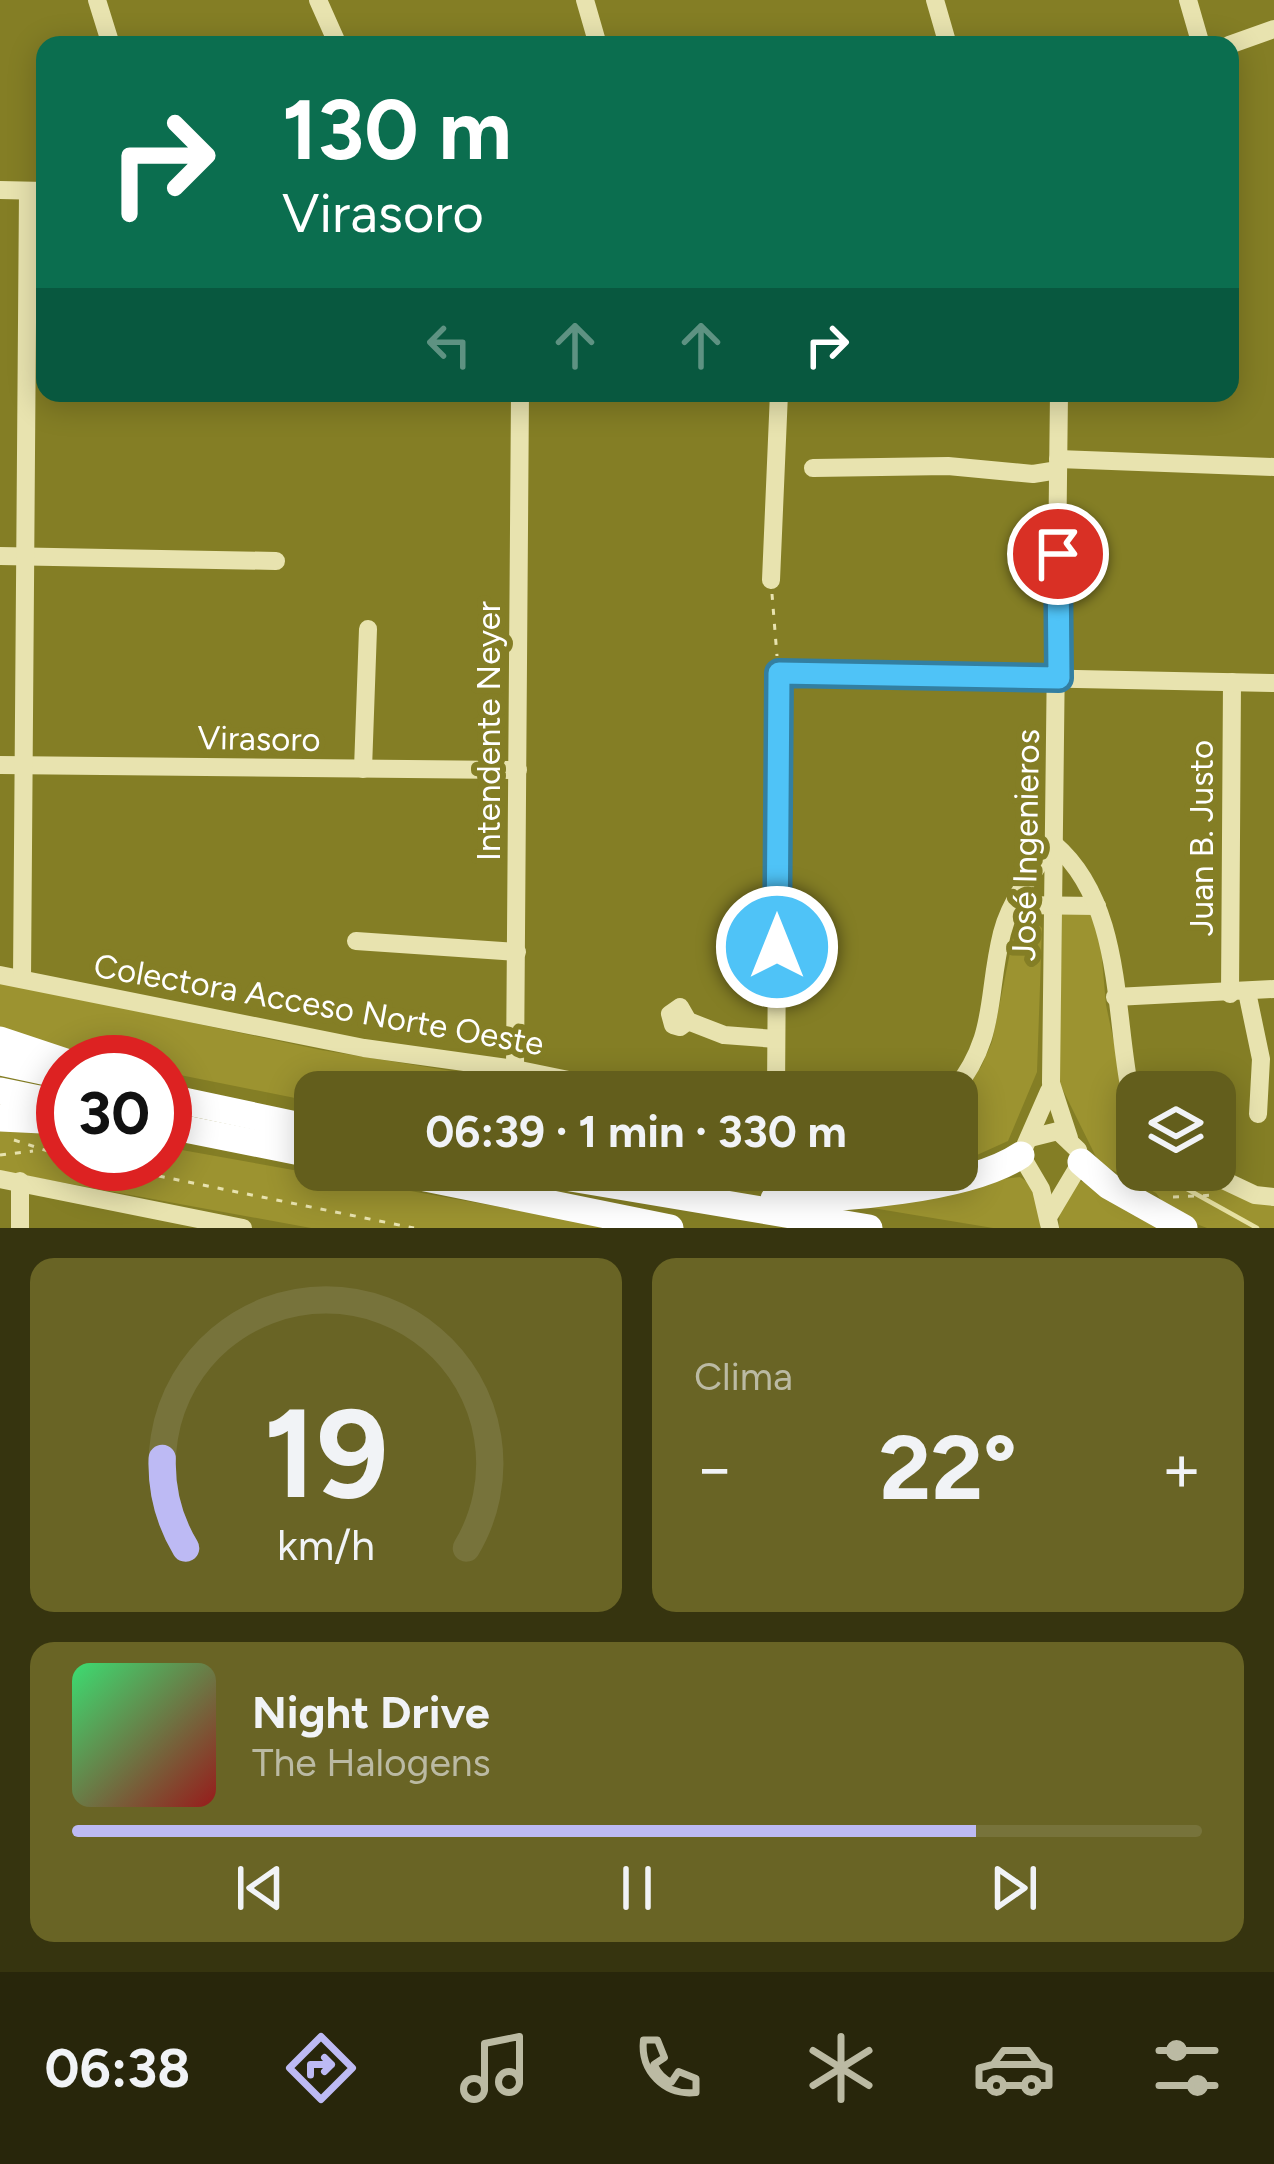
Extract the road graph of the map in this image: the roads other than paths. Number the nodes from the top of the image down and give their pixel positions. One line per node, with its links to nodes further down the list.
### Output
1 (98, 0): 7 (street)
2 (318, 0): 8 (street)
3 (585, 0): 9 (street)
4 (934, 0): 10 (street)
5 (1188, 0): 11 (street)
6 (1274, 28): 12 (street)
7 (108, 36)
8 (334, 36)
9 (595, 36)
10 (945, 36)
11 (1198, 36)
12 (1239, 41)
13 (0, 190): 14 (street)
14 (36, 191)
15 (36, 224): 23 (street)
16 (520, 402): 33 (street, Intendente Neyer)
17 (779, 402): 25 (street)
18 (1059, 402): 19 (street, José Ingenieros)
19 (1058, 464): 20 (street); 21 (street); 27 (street, José Ingenieros)
20 (1274, 467)
21 (813, 468)
22 (0, 556): 23 (street)
23 (26, 556): 24 (street); 31 (street)
24 (276, 562)
25 (771, 580)
26 (368, 629): 32 (street)
27 (1059, 678): 28 (street); 34 (street, José Ingenieros); 46 (street)
28 (1232, 682): 29 (street); 43 (street, Juan B. Justo)
29 (1274, 683)
30 (0, 765): 31 (street, Virasoro)
31 (22, 765): 32 (street, Virasoro); 41 (street)
32 (363, 769): 33 (street, Virasoro)
33 (518, 770): 39 (street, Intendente Neyer)
34 (1054, 844): 35 (street, José Ingenieros); 36 (street); 37 (street)
35 (1052, 904): 36 (street); 37 (street); 56 (street, José Ingenieros)
36 (1015, 905): 54 (street)
37 (1097, 906): 44 (street)
38 (356, 940): 39 (street)
39 (517, 952): 51 (street, Intendente Neyer)
40 (0, 975): 41 (street, Colectora Acceso Norte Oeste)
41 (22, 979): 51 (street, Colectora Acceso Norte Oeste)
42 (1274, 988): 43 (street)
43 (1238, 993): 44 (street); 60 (street, Juan B. Justo)
44 (1115, 997): 55 (street)
45 (688, 1021): 46 (street)
46 (776, 1039): 53 (street)
47 (0, 1040): 48 (highway)
48 (36, 1052)
49 (0, 1062): 50 (highway)
50 (36, 1069)
51 (515, 1069): 52 (street, Colectora Acceso Norte Oeste)
52 (525, 1071)
53 (776, 1071)
54 (970, 1071)
55 (1130, 1071)
56 (1052, 1083): 65 (street, José Ingenieros); 66 (street, José Ingenieros)
57 (0, 1090): 58 (highway)
58 (36, 1098)
59 (192, 1103): 63 (highway)
60 (1258, 1114)
61 (0, 1118): 62 (highway)
62 (36, 1120)
63 (294, 1125)
64 (192, 1131): 67 (highway)
65 (1026, 1146): 66 (street); 73 (highway); 74 (street)
66 (1075, 1150): 74 (street); 79 (highway)
67 (294, 1152)
68 (10, 1180): 75 (street); 76 (street)
69 (1236, 1184): 72 (street)
70 (489, 1191): 77 (highway)
71 (647, 1191): 73 (highway)
72 (1264, 1196)
73 (682, 1197): 78 (highway)
74 (1050, 1221)
75 (20, 1228)
76 (242, 1228)
77 (670, 1228)
78 (869, 1228)
79 (1184, 1228)

